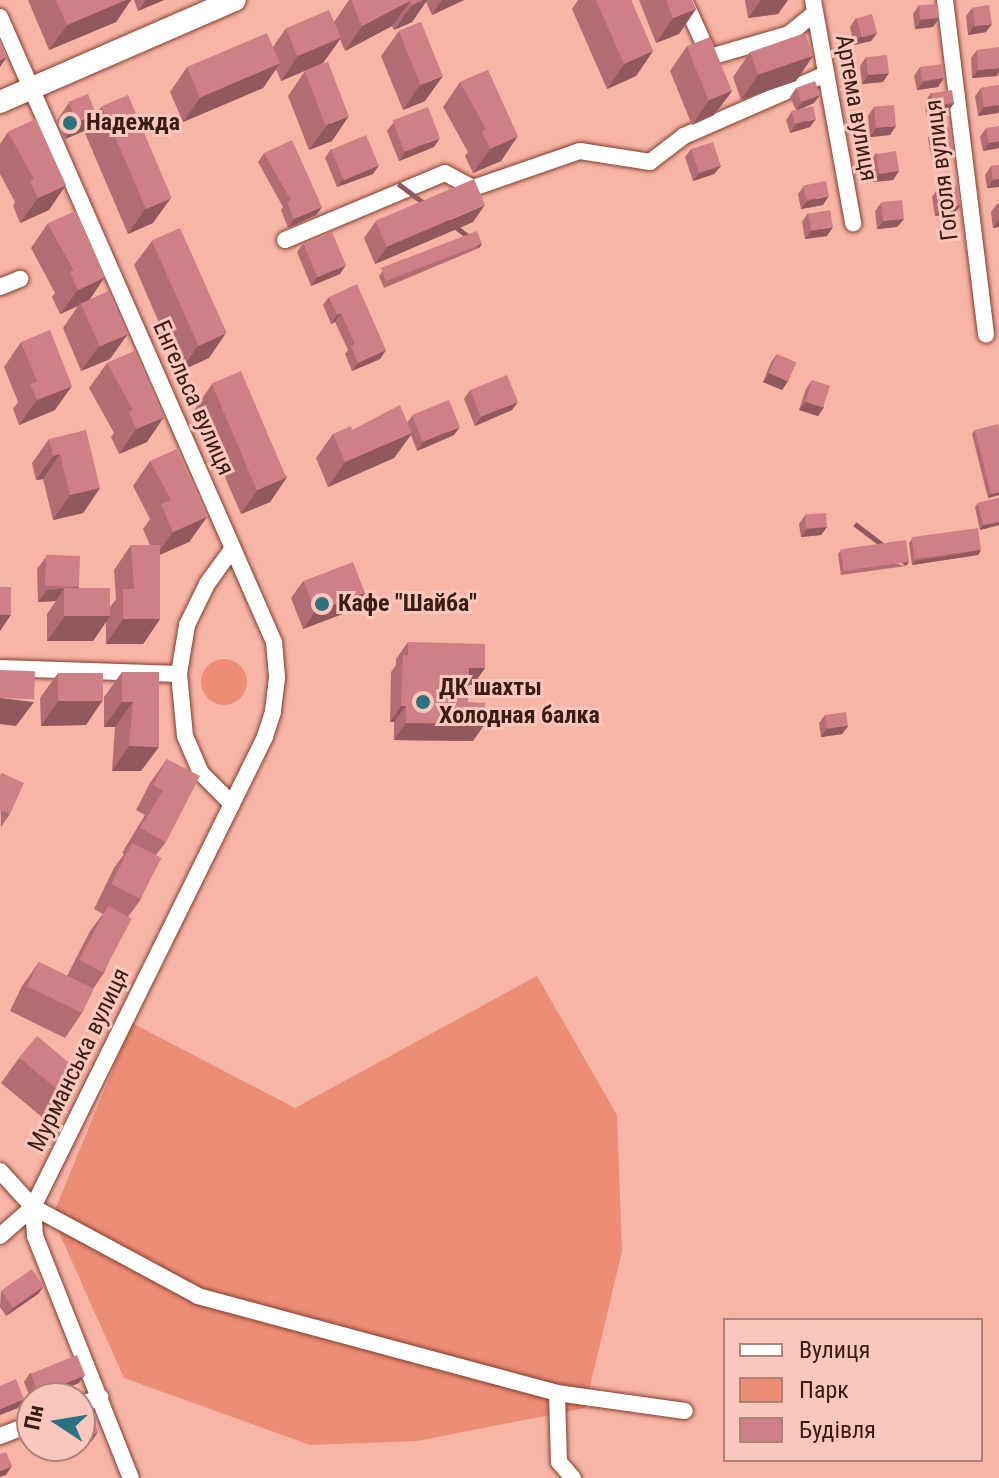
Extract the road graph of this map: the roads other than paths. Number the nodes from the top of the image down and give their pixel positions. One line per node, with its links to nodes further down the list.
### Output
1 (235, 0): 7 (street)
2 (684, 0): 4 (street)
3 (945, 0): 13 (street, Гоголя вулиця)
4 (814, 7): 6 (street, Артема вулиця)
5 (0, 17): 7 (street, Енгельса вулиця)
6 (826, 74): 9 (street, Артема вулиця); 10 (street)
7 (30, 89): 8 (street); 14 (street, Енгельса вулиця)
8 (0, 102)
9 (853, 223)
10 (285, 240)
11 (20, 279): 12 (street)
12 (0, 287)
13 (986, 335)
14 (233, 548): 16 (street); 17 (street, Енгельса вулиця)
15 (0, 668): 16 (street)
16 (179, 674): 17 (street)
17 (232, 804): 19 (street, Мурманська вулиця)
18 (0, 1171): 19 (street)
19 (33, 1207): 20 (street); 21 (street); 22 (street)
20 (0, 1236)
21 (557, 1393): 24 (street); 26 (street)
22 (101, 1397): 23 (street); 25 (street)
23 (96, 1399)
24 (685, 1411)
25 (131, 1478)
26 (573, 1478)

